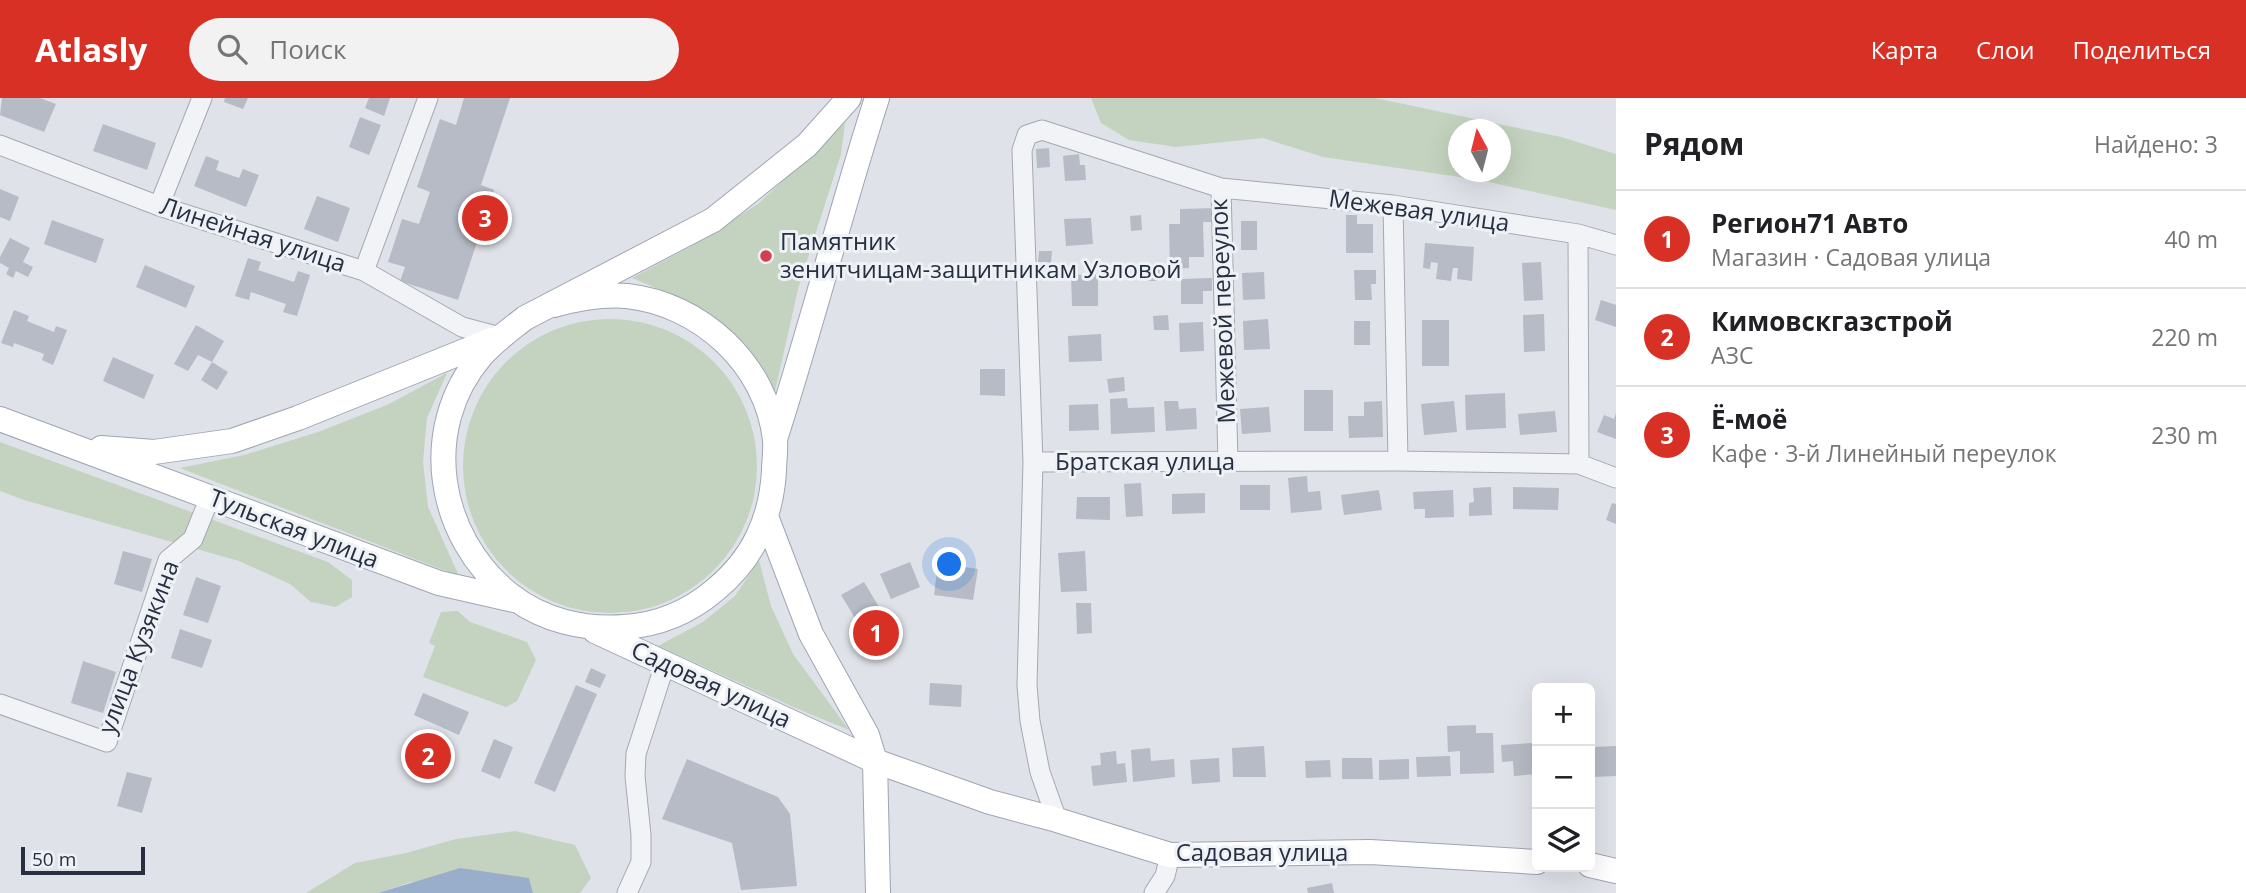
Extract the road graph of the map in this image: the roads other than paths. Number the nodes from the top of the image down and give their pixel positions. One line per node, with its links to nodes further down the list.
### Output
1 (202, 98): 8 (street)
2 (428, 98): 11 (street)
3 (849, 98): 12 (main road)
4 (877, 98): 15 (main road)
5 (0, 145): 8 (street, Линейная улица)
6 (1221, 188): 7 (street, Межевая улица); 17 (street, Межевой переулок); 19 (street, Межевой переулок)
7 (1393, 205): 9 (street, Межевая улица); 18 (street)
8 (159, 206): 11 (street, Линейная улица)
9 (1578, 234): 10 (street, Межевая улица); 20 (street)
10 (1616, 245)
11 (364, 271): 13 (street, Линейная улица)
12 (554, 305): 13 (main road); 15 (main road)
13 (499, 337): 16 (main road, Тульская улица); 24 (main road)
14 (0, 419): 16 (main road, Тульская улица)
15 (775, 440): 23 (main road)
16 (74, 446): 22 (main road, Тульская улица)
17 (1228, 461): 18 (street, Братская улица); 19 (street, Братская улица)
18 (1398, 461): 20 (street, Братская улица)
19 (1034, 462): 29 (street, Братская улица)
20 (1579, 464): 21 (street, Братская улица)
21 (1616, 478)
22 (210, 497): 24 (main road, Тульская улица); 27 (street, улица Кузякина)
23 (766, 519): 25 (main road); 28 (main road)
24 (518, 601): 25 (main road)
25 (584, 626): 26 (main road, Садовая улица)
26 (665, 664): 28 (main road, Садовая улица); 34 (street)
27 (0, 704)
28 (875, 761): 29 (main road, Садовая улица); 35 (main road)
29 (1057, 820): 30 (main road, Садовая улица)
30 (1170, 855): 31 (main road, Садовая улица); 36 (street)
31 (1532, 862)
32 (1595, 866): 33 (main road)
33 (1616, 871)
34 (627, 893)
35 (878, 893)
36 (1154, 893)

